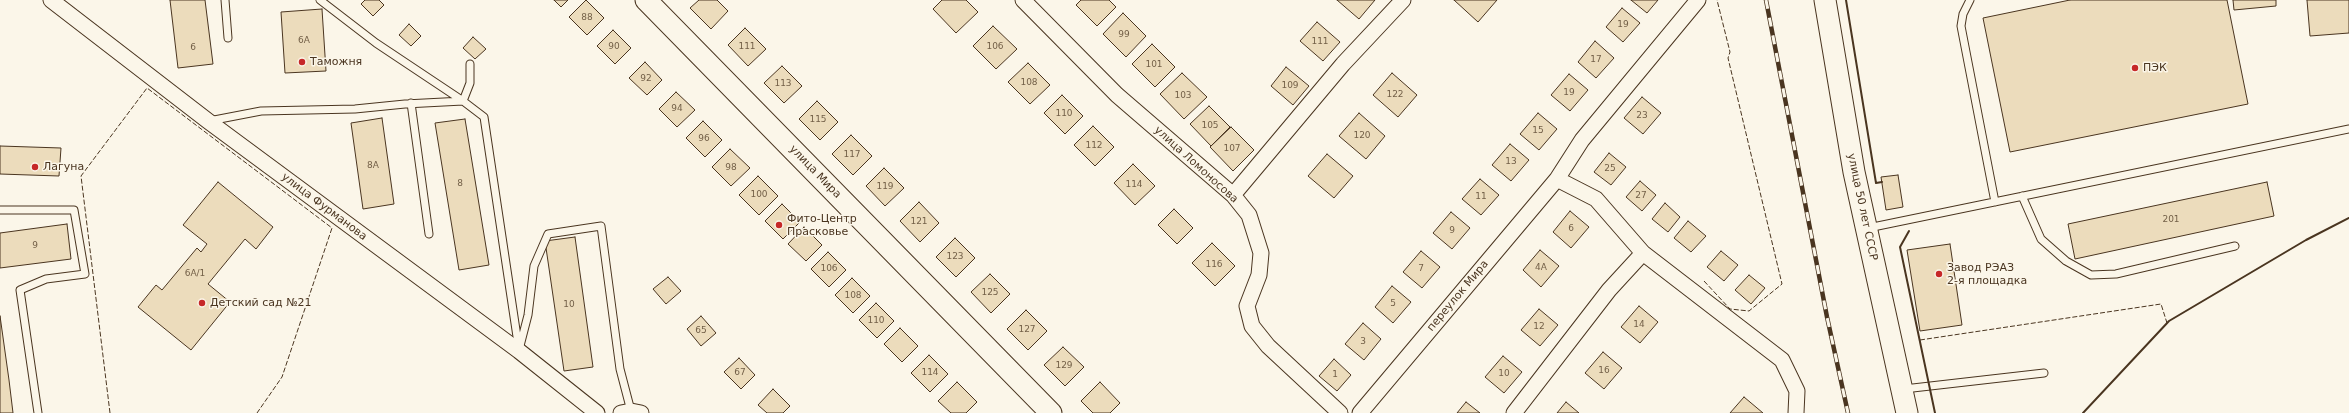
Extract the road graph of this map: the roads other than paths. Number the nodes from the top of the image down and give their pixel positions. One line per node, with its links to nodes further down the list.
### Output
1 (51, 0): 14 (street, улица Фурманова)
2 (225, 0): 10 (lane)
3 (320, 0): 12 (lane)
4 (646, 0): 31 (main road, улица Мира)
5 (1023, 0): 17 (street, улица Ломоносова)
6 (1403, 0): 17 (street)
7 (1698, 0): 16 (street, переулок Мира)
8 (1825, 0): 21 (main road, улица 50 лет СССР)
9 (1970, 0): 19 (lane)
10 (228, 38)
11 (470, 64): 12 (lane)
12 (463, 101): 13 (lane); 25 (lane)
13 (411, 103): 14 (lane); 22 (lane)
14 (208, 121): 25 (street, улица Фурманова)
15 (2349, 130): 18 (lane)
16 (1557, 179): 24 (street); 33 (street, переулок Мира)
17 (1233, 195): 32 (street, улица Ломоносова)
18 (2022, 196): 19 (lane); 23 (lane)
19 (1995, 202): 21 (lane)
20 (0, 210): 29 (lane)
21 (1866, 228): 27 (main road, улица 50 лет СССР)
22 (430, 234)
23 (2235, 246)
24 (1643, 253): 34 (street); 35 (street)
25 (519, 351): 28 (lane); 30 (street, улица Фурманова)
26 (2044, 373): 27 (lane)
27 (1901, 389): 36 (main road, улица 50 лет СССР)
28 (631, 412)
29 (38, 413)
30 (597, 413)
31 (1051, 413)
32 (1340, 413)
33 (1360, 413)
34 (1514, 413)
35 (1796, 413)
36 (1907, 413)

